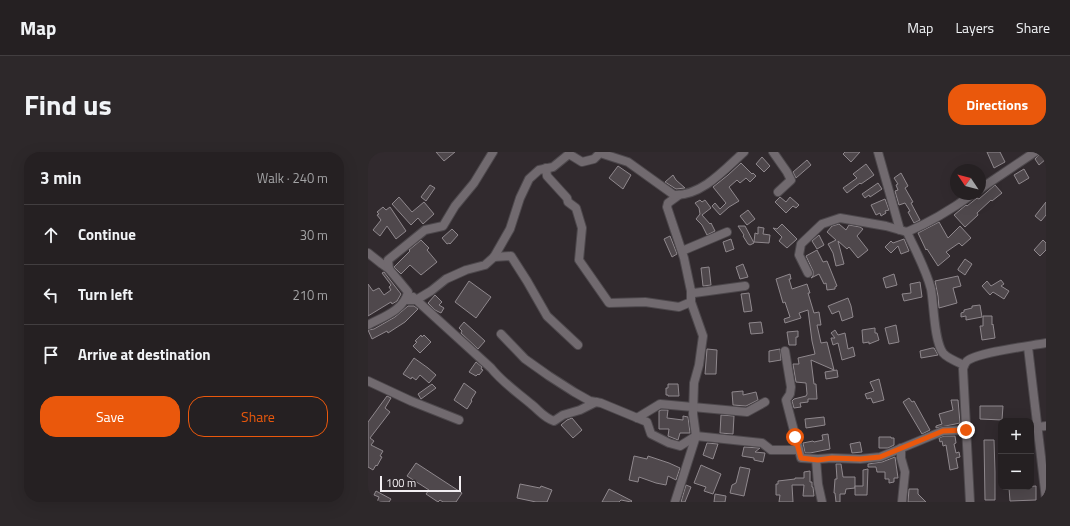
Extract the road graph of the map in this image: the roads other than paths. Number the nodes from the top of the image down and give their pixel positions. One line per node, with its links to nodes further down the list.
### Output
1 (493, 152): 16 (street)
2 (744, 152): 9 (street)
3 (773, 152): 8 (street)
4 (878, 152): 11 (street)
5 (1035, 152): 7 (street)
6 (546, 168): 9 (street); 15 (street); 22 (street)
7 (986, 185)
8 (778, 192)
9 (679, 195): 13 (street)
10 (964, 200): 11 (street)
11 (903, 231): 17 (street); 29 (street)
12 (727, 232): 13 (street)
13 (682, 251): 19 (street)
14 (368, 253): 16 (street)
15 (494, 257): 21 (street); 26 (street)
16 (389, 269): 20 (street)
17 (808, 273)
18 (745, 286): 19 (street)
19 (691, 291): 22 (street)
20 (407, 296): 21 (street); 23 (street)
21 (416, 300): 31 (street)
22 (691, 302): 33 (street)
23 (368, 325)
24 (501, 334): 31 (street)
25 (1046, 343): 27 (street)
26 (578, 345)
27 (1028, 347): 29 (street); 36 (street)
28 (785, 351): 40 (street)
29 (964, 365): 37 (street)
30 (368, 381): 35 (street)
31 (596, 402): 34 (street)
32 (765, 402): 33 (street)
33 (693, 408): 34 (street); 38 (street)
34 (637, 418): 38 (street)
35 (459, 420)
36 (1042, 427): 42 (street)
37 (966, 430): 39 (street); 46 (street)
38 (696, 436): 40 (street); 43 (street)
39 (901, 448): 41 (street); 45 (street)
40 (799, 450): 41 (street)
41 (816, 459): 44 (street)
42 (1046, 499)
43 (675, 502)
44 (822, 502)
45 (902, 502)
46 (970, 502)

